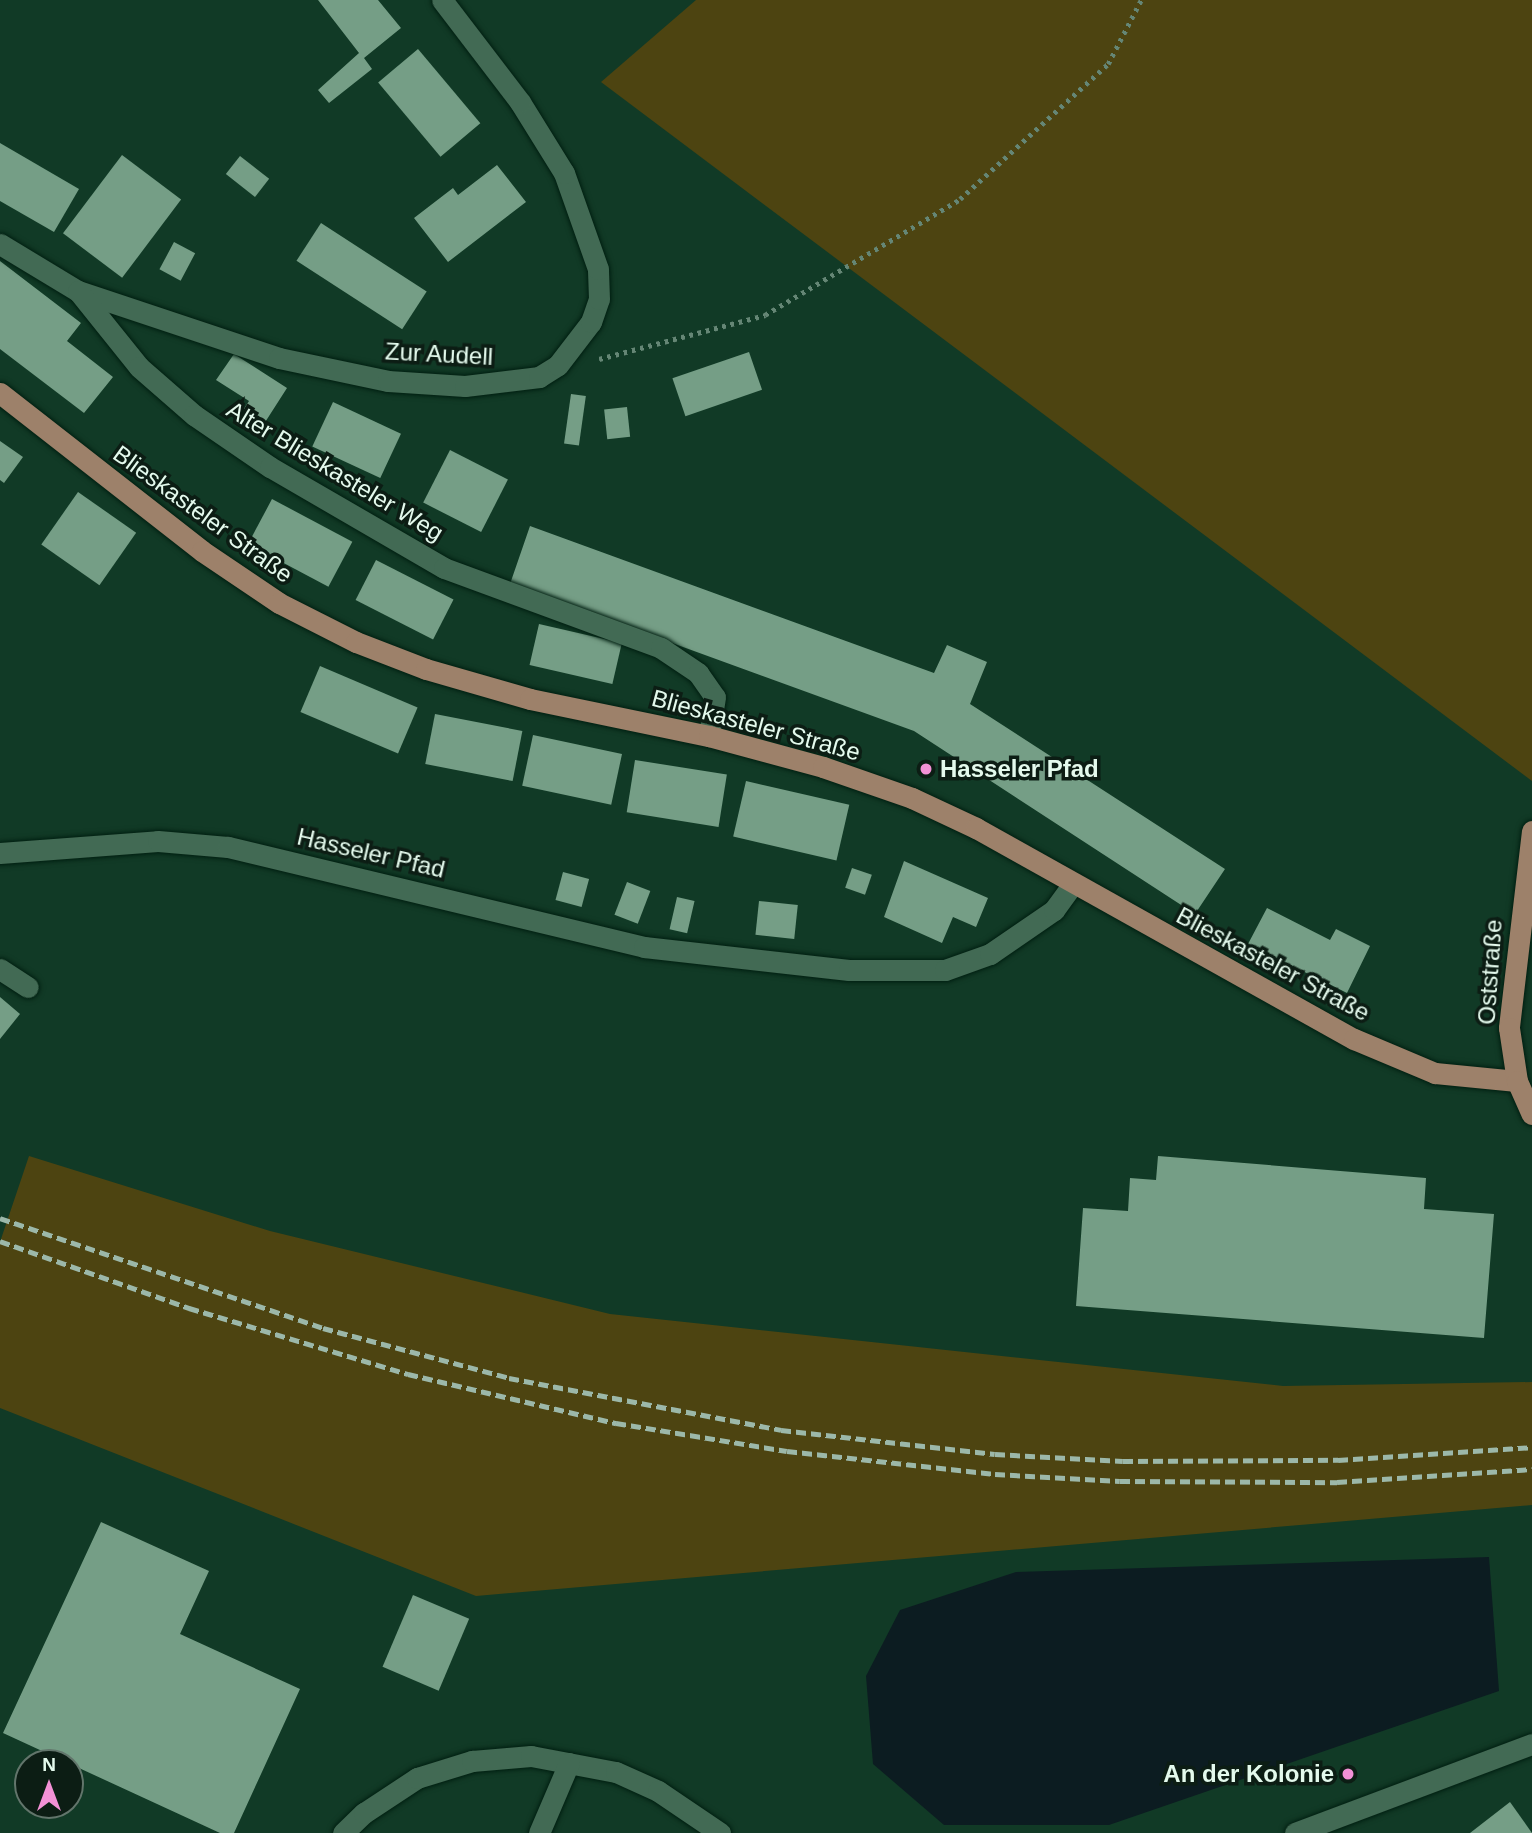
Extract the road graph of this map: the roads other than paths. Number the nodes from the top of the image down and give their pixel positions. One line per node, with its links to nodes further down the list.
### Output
1 (442, 0): 3 (street, Zur Audell)
2 (0, 244): 3 (street, Zur Audell)
3 (78, 291): 5 (street, Alter Blieskasteler Weg)
4 (0, 393): 5 (main road, Blieskasteler Straße)
5 (709, 736): 8 (main road, Blieskasteler Straße)
6 (1532, 831): 9 (main road, Oststraße)
7 (0, 853): 8 (street, Hasseler Pfad)
8 (1073, 884): 12 (main road, Blieskasteler Straße)
9 (1524, 944): 12 (main road, Oststraße)
10 (0, 969): 11 (street)
11 (27, 987)
12 (1517, 1081): 13 (main road, Oststraße)
13 (1532, 1114)
14 (1532, 1744): 16 (street)
15 (569, 1763): 17 (street); 18 (street); 19 (street)
16 (1331, 1828): 20 (street)
17 (343, 1833)
18 (540, 1833)
19 (720, 1833)
20 (1295, 1833)

